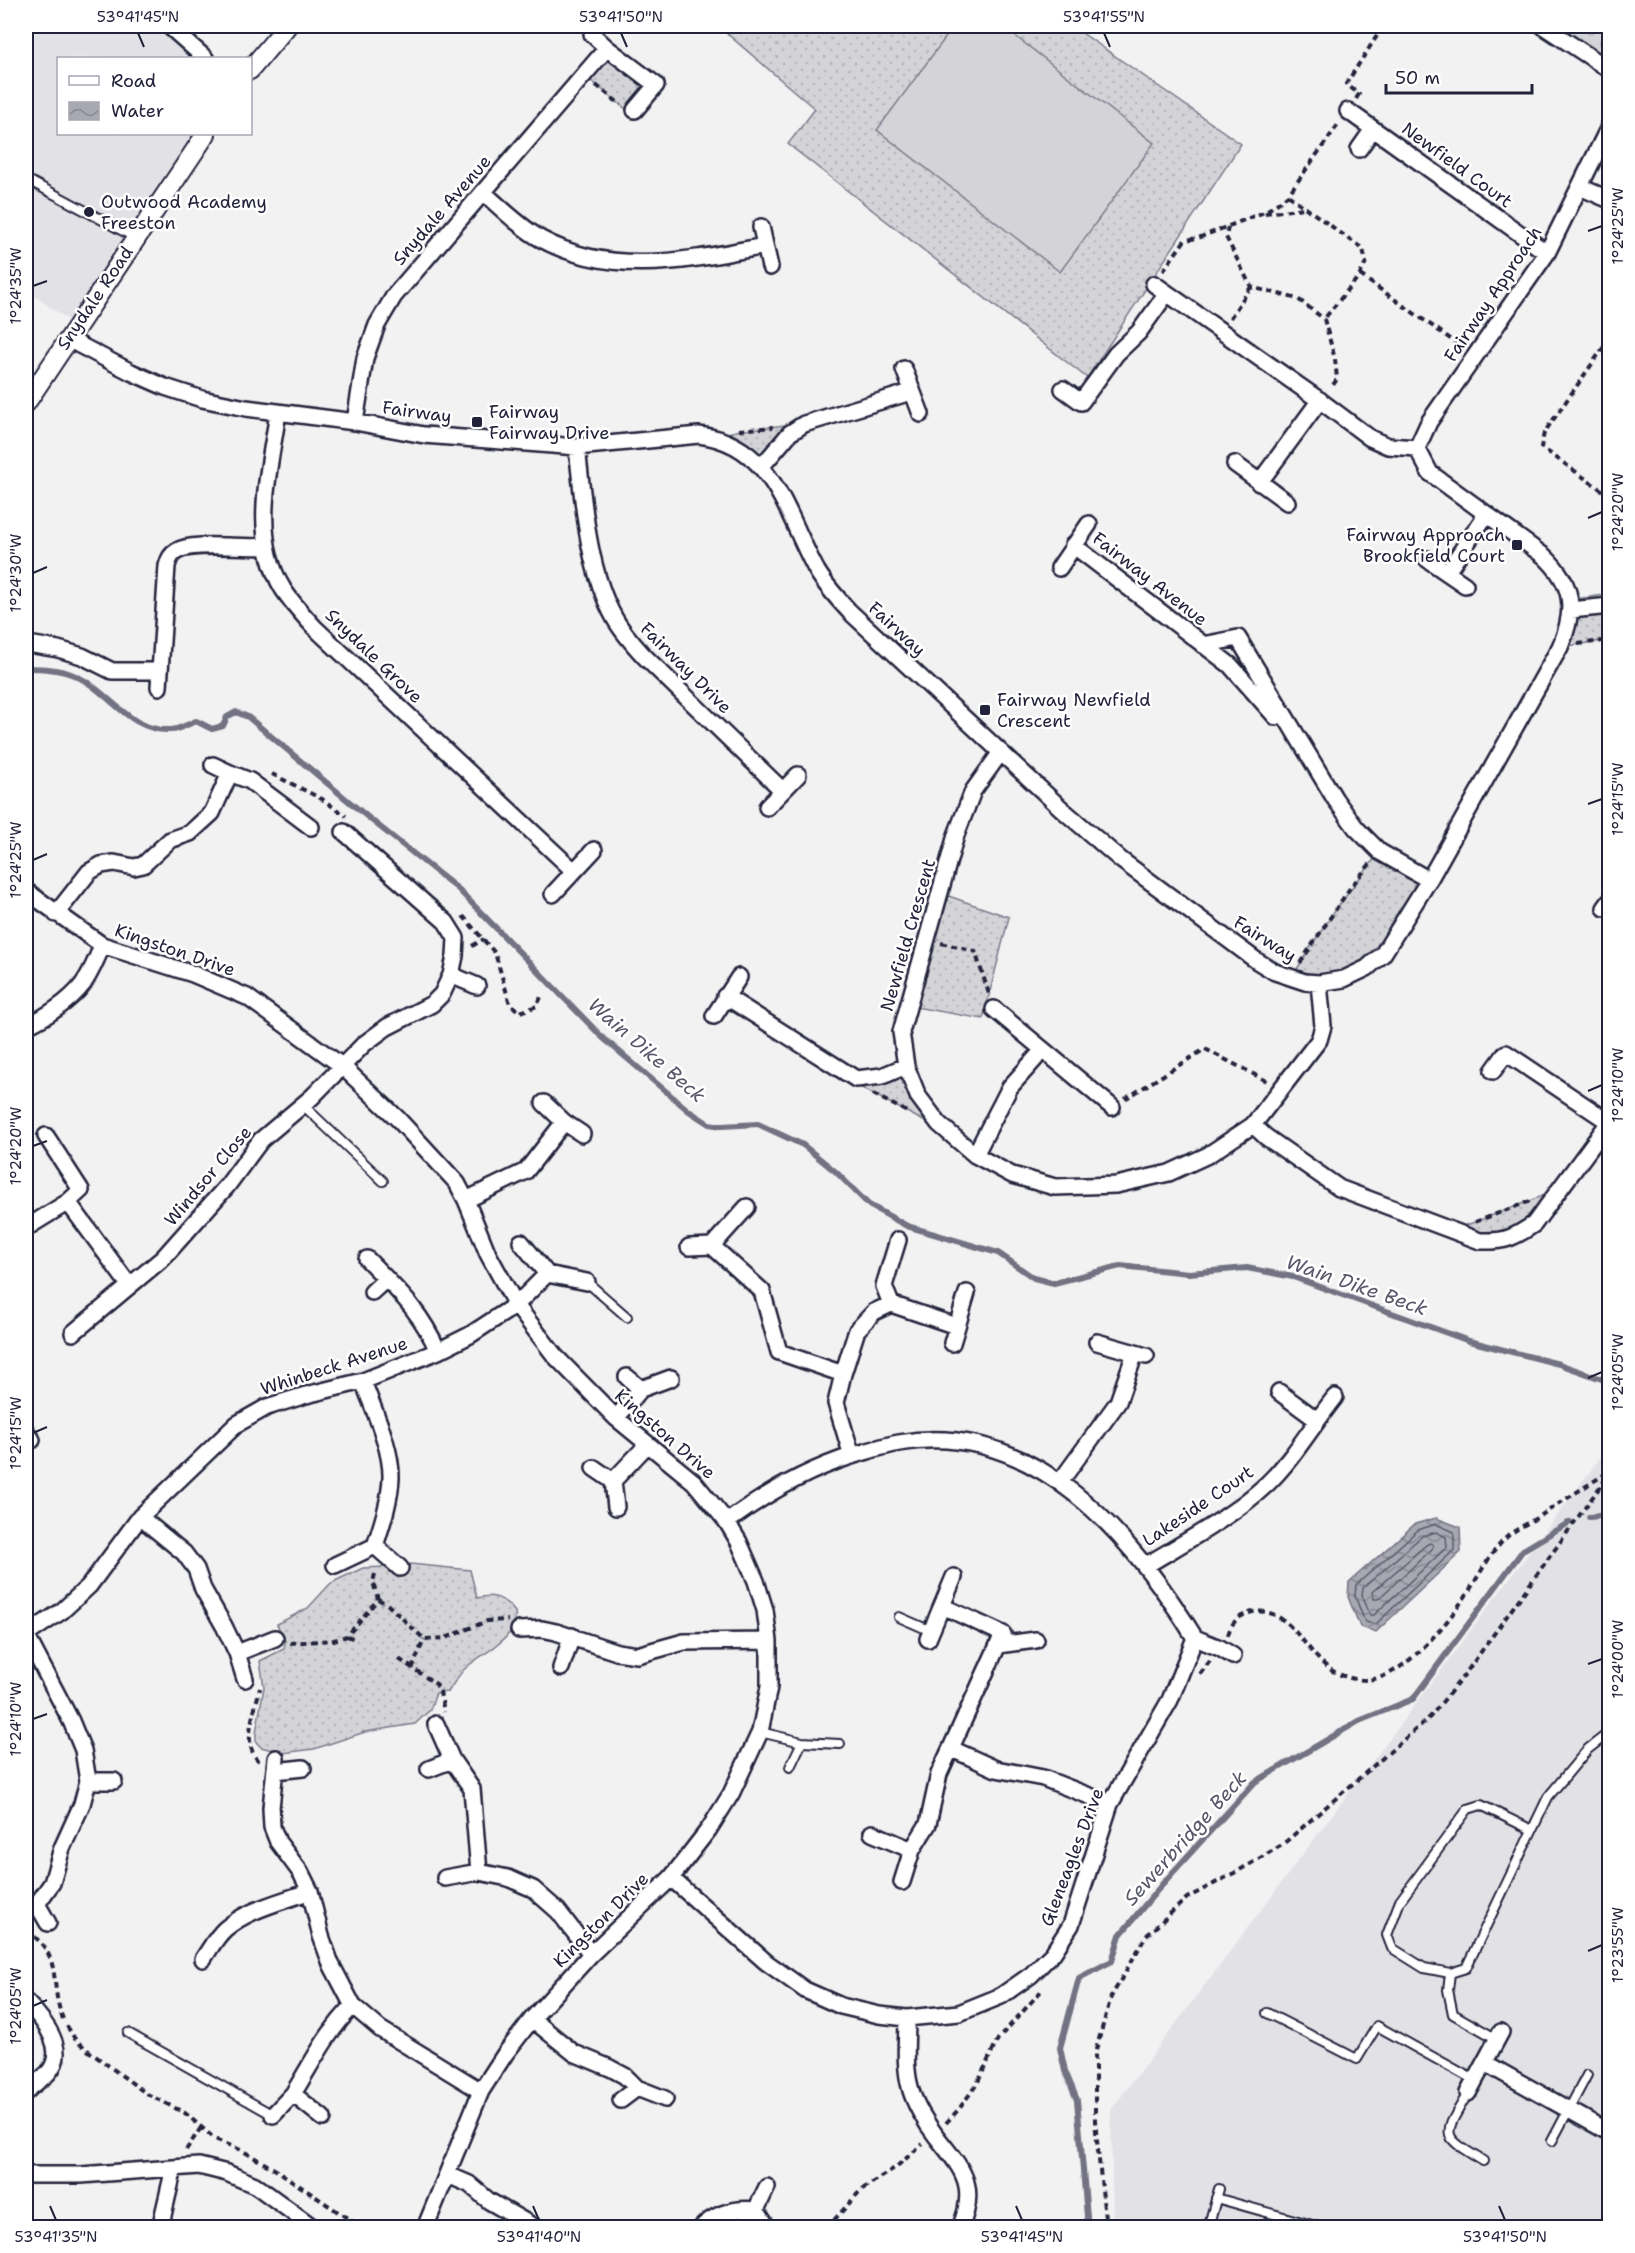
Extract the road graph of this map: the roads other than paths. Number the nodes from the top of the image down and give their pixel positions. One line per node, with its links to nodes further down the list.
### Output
1 (170, 26): 6 (street)
2 (286, 26): 7 (street)
3 (1543, 26): 8 (street)
4 (592, 34): 5 (street)
5 (607, 48): 9 (street); 17 (street, Snydale Avenue)
6 (204, 57)
7 (252, 68)
8 (1610, 70)
9 (635, 110)
10 (1347, 111): 12 (street, Newfield Court)
11 (1610, 125): 16 (street, Fairway Approach)
12 (1373, 129): 14 (street, Newfield Court); 22 (street, Newfield Court)
13 (205, 135): 20 (street, Snydale Road)
14 (1359, 149)
15 (26, 178): 20 (lane)
16 (1580, 186): 18 (street); 22 (street, Fairway Approach)
17 (483, 192): 21 (street); 34 (street, Snydale Avenue)
18 (1610, 200)
19 (761, 227): 21 (street)
20 (136, 238): 26 (street, Snydale Road)
21 (765, 246): 23 (street)
22 (1547, 254): 36 (street, Fairway Approach)
23 (771, 267)
24 (1154, 284): 25 (street)
25 (1167, 293): 28 (street); 30 (street)
26 (68, 339): 31 (street, Snydale Road); 32 (street, Fairway)
27 (904, 369): 29 (street)
28 (1063, 389)
29 (911, 392): 33 (street); 38 (street)
30 (1321, 401): 36 (street); 39 (street)
31 (26, 404)
32 (278, 412): 34 (street, Fairway); 44 (street, Snydale Grove)
33 (921, 414)
34 (355, 422): 35 (street, Fairway)
35 (577, 447): 38 (street, Fairway); 60 (street, Fairway Drive)
36 (1417, 448): 41 (street)
37 (1235, 464): 39 (street)
38 (762, 466): 55 (street, Fairway)
39 (1259, 483): 40 (street)
40 (1287, 502)
41 (1486, 515): 47 (street); 50 (street)
42 (1089, 524): 43 (street, Fairway Avenue)
43 (1073, 545): 46 (street, Fairway Avenue); 52 (street, Fairway Avenue)
44 (267, 546): 53 (street); 65 (street, Snydale Grove)
45 (1427, 559): 47 (street)
46 (1059, 568)
47 (1447, 572): 48 (street)
48 (1465, 585)
49 (1610, 606): 50 (street)
50 (1571, 610): 66 (street, Fairway)
51 (34, 645): 53 (street)
52 (1203, 645): 56 (street, Fairway Avenue); 56 (street, Fairway Avenue)
53 (160, 671): 54 (street)
54 (159, 687)
55 (1001, 752): 73 (street, Fairway); 81 (street, Newfield Crescent)
56 (1311, 760): 66 (street, Fairway Avenue)
57 (213, 765): 58 (street)
58 (230, 774): 62 (street); 69 (street)
59 (798, 775): 60 (street)
60 (782, 790): 61 (street)
61 (767, 807)
62 (311, 827)
63 (344, 832): 71 (street)
64 (594, 849): 65 (street)
65 (574, 871): 68 (street)
66 (1429, 880): 73 (street, Fairway)
67 (26, 891): 69 (street, Kingston Drive)
68 (553, 894)
69 (56, 914): 70 (street, Kingston Drive)
70 (102, 945): 78 (street); 80 (street, Kingston Drive)
71 (451, 975): 74 (street); 80 (street)
72 (739, 977): 75 (street)
73 (1319, 983): 88 (street, Newfield Crescent)
74 (477, 986)
75 (725, 996): 77 (street); 81 (street)
76 (994, 1009): 79 (street)
77 (714, 1016)
78 (26, 1026)
79 (1043, 1050): 85 (street); 91 (street)
80 (342, 1066): 84 (street, Windsor Close); 93 (street, Kingston Drive)
81 (906, 1066): 91 (street, Newfield Crescent)
82 (1493, 1071): 87 (street)
83 (544, 1103): 86 (street)
84 (303, 1105): 92 (lane); 105 (street, Windsor Close)
85 (1112, 1107)
86 (564, 1122): 89 (street); 93 (street)
87 (1609, 1122): 88 (street)
88 (1253, 1125): 91 (street, Newfield Crescent)
89 (582, 1134)
90 (46, 1136): 94 (street)
91 (975, 1155)
92 (383, 1181)
93 (466, 1200): 108 (street, Kingston Drive)
94 (68, 1202): 96 (street); 105 (street)
95 (747, 1207): 99 (street)
96 (26, 1228)
97 (898, 1240): 109 (street)
98 (521, 1242): 102 (street)
99 (712, 1246): 100 (street); 116 (street)
100 (689, 1247)
101 (367, 1259): 103 (street)
102 (547, 1274): 104 (street); 108 (street, Whinbeck Avenue)
103 (386, 1279): 106 (street); 115 (street)
104 (588, 1282): 110 (lane)
105 (129, 1285): 112 (street, Windsor Close)
106 (372, 1292)
107 (967, 1293): 111 (street)
108 (516, 1305): 115 (street, Whinbeck Avenue); 123 (street, Kingston Drive)
109 (891, 1305): 111 (street); 116 (street)
110 (627, 1317)
111 (956, 1326): 114 (street)
112 (73, 1333)
113 (1097, 1342): 129 (street)
114 (952, 1343)
115 (438, 1351): 119 (street, Whinbeck Avenue)
116 (843, 1374): 126 (street)
117 (627, 1377): 120 (street)
118 (671, 1378): 120 (street)
119 (363, 1381): 131 (street, Whinbeck Avenue); 133 (street)
120 (641, 1389): 123 (street)
121 (1279, 1392): 124 (street)
122 (1335, 1397): 124 (street, Lakeside Court)
123 (616, 1418): 125 (street, Kingston Drive)
124 (1317, 1420): 135 (street, Lakeside Court)
125 (647, 1445): 128 (street); 132 (street, Kingston Drive)
126 (852, 1456): 129 (street); 132 (street)
127 (594, 1468): 128 (street)
128 (613, 1481): 130 (street)
129 (1060, 1482): 135 (street)
130 (616, 1507)
131 (140, 1517): 141 (street, Whinbeck Avenue); 150 (street)
132 (727, 1522): 147 (street, Kingston Drive)
133 (375, 1546): 134 (street); 136 (street)
134 (335, 1565)
135 (1145, 1566): 145 (street)
136 (400, 1568)
137 (954, 1577): 138 (street)
138 (942, 1606): 142 (street); 148 (street)
139 (899, 1617): 142 (lane)
140 (519, 1630): 143 (street)
141 (26, 1635): 163 (street)
142 (929, 1635)
143 (572, 1636): 147 (street); 151 (street)
144 (275, 1638): 150 (street)
145 (1195, 1638): 149 (street); 165 (street, Gleneagles Drive)
146 (1036, 1640): 148 (street)
147 (769, 1641): 154 (street, Kingston Drive)
148 (998, 1645): 158 (street)
149 (1227, 1652)
150 (237, 1653): 152 (street)
151 (561, 1668)
152 (245, 1679)
153 (436, 1724): 159 (street)
154 (760, 1732): 156 (lane); 171 (street, Kingston Drive)
155 (1610, 1732): 166 (lane)
156 (801, 1742): 157 (lane); 160 (lane)
157 (840, 1744)
158 (952, 1749): 165 (street); 168 (street)
159 (452, 1760): 162 (street); 169 (street)
160 (790, 1767)
161 (303, 1768): 173 (street)
162 (429, 1769)
163 (88, 1781): 164 (street); 174 (street)
164 (114, 1781)
165 (1110, 1804): 182 (street, Gleneagles Drive)
166 (1532, 1830): 178 (lane); 178 (lane)
167 (872, 1833): 168 (street)
168 (912, 1850): 172 (street)
169 (479, 1872): 170 (street); 176 (street)
170 (446, 1878)
171 (671, 1878): 176 (street, Kingston Drive); 182 (street, Gleneagles Drive)
172 (902, 1882)
173 (310, 1892): 177 (street); 180 (street)
174 (31, 1904): 175 (street)
175 (48, 1923)
176 (591, 1954): 183 (street, Kingston Drive)
177 (203, 1959)
178 (1450, 1973): 185 (lane)
179 (26, 2002): 191 (street)
180 (353, 2006): 190 (street); 192 (street)
181 (1267, 2013): 188 (lane)
182 (907, 2018): 214 (street)
183 (532, 2019): 189 (street); 190 (street, Kingston Drive)
184 (128, 2033): 196 (lane)
185 (1499, 2036): 186 (street)
186 (1485, 2063): 188 (street); 195 (street)
187 (1587, 2075): 195 (lane)
188 (1472, 2087): 200 (lane)
189 (637, 2088): 193 (street); 194 (street)
190 (481, 2091): 203 (street, Kingston Drive)
191 (26, 2092)
192 (293, 2094): 196 (street); 197 (street)
193 (665, 2099)
194 (621, 2100)
195 (1568, 2110): 198 (street); 199 (lane)
196 (273, 2115)
197 (323, 2118)
198 (1610, 2133)
199 (1552, 2141)
200 (1483, 2161)
201 (174, 2168): 202 (street); 208 (street); 209 (street)
202 (26, 2175)
203 (448, 2175): 210 (street, Kingston Drive); 211 (street)
204 (767, 2187): 207 (street)
205 (1219, 2190): 206 (lane)
206 (1216, 2198): 215 (lane); 216 (lane)
207 (756, 2210): 212 (street); 213 (street)
208 (160, 2228)
209 (314, 2228)
210 (425, 2228)
211 (536, 2228)
212 (700, 2228)
213 (768, 2228)
214 (960, 2228)
215 (1208, 2228)
216 (1323, 2228)

